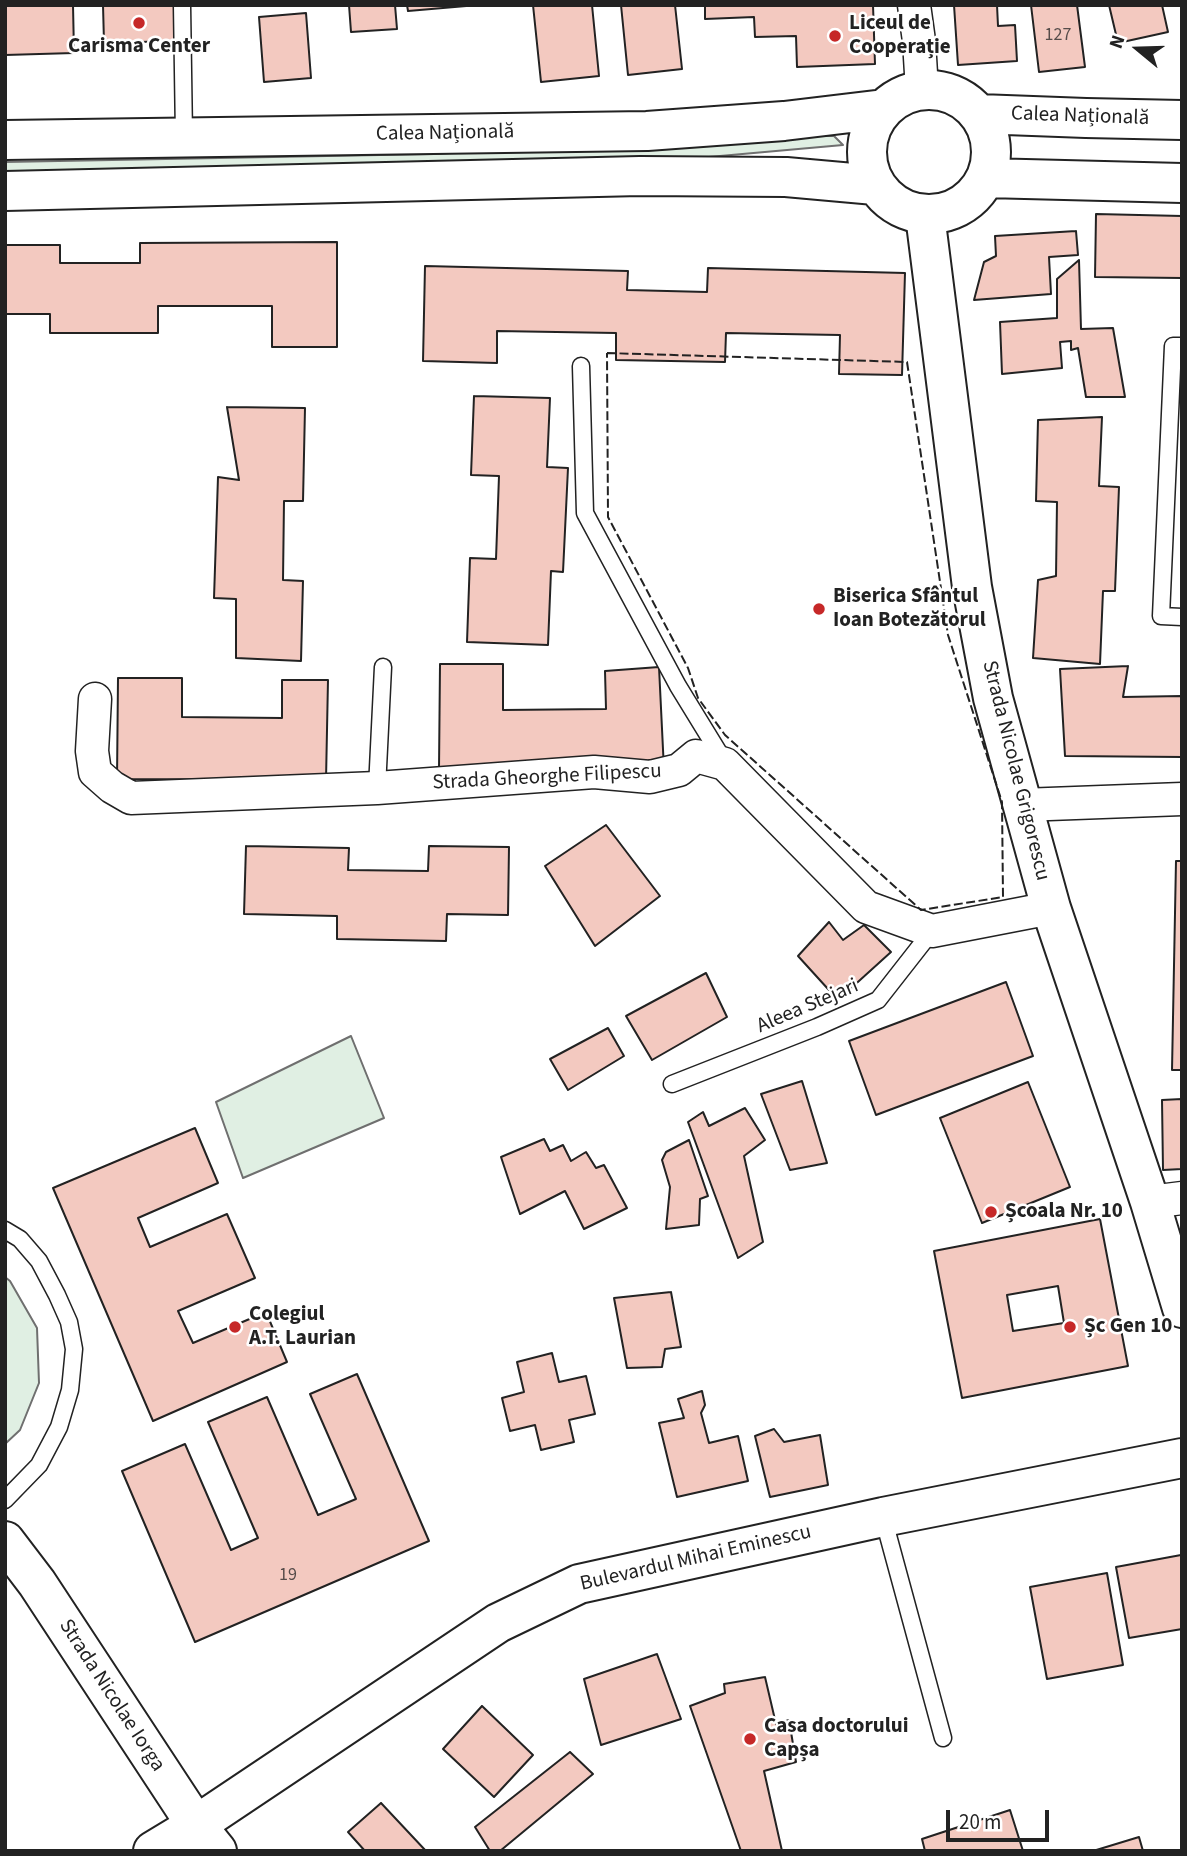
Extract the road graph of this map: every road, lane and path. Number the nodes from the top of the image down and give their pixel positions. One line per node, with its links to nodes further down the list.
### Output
1 (182, 5): 7 (lane)
2 (914, 5): 3 (street)
3 (922, 90): 4 (main road); 5 (main road)
4 (884, 109): 7 (main road, Calea Națională); 11 (main road)
5 (979, 114): 6 (main road, Calea Națională); 9 (main road)
6 (1182, 120)
7 (184, 137): 8 (main road, Calea Națională)
8 (5, 140)
9 (986, 178): 10 (main road); 13 (main road)
10 (1182, 183)
11 (876, 185): 12 (main road); 13 (main road)
12 (5, 191)
13 (925, 215): 22 (main road, Strada Nicolae Grigorescu)
14 (1182, 346): 16 (lane)
15 (581, 366): 19 (lane)
16 (1182, 617)
17 (383, 667): 20 (lane)
18 (95, 699): 20 (street, Strada Gheorghe Filipescu)
19 (725, 764): 20 (street, Strada Gheorghe Filipescu); 24 (street)
20 (377, 788)
21 (1182, 799): 22 (street)
22 (1022, 806): 23 (main road, Strada Nicolae Grigorescu)
23 (1051, 908): 24 (street); 26 (main road, Strada Nicolae Grigorescu)
24 (932, 931): 25 (lane, Aleea Stejari)
25 (671, 1084)
26 (1166, 1200): 28 (main road, Strada Nicolae Grigorescu)
27 (5, 1230): 30 (lane)
28 (1182, 1308)
29 (1182, 1458): 31 (main road, Bulevardul Mihai Eminescu)
30 (5, 1500)
31 (883, 1517): 33 (lane); 34 (main road, Bulevardul Mihai Eminescu)
32 (5, 1541): 34 (main road, Strada Nicolae Iorga)
33 (943, 1738)
34 (206, 1838): 35 (main road, Bulevardul Mihai Eminescu)
35 (153, 1851)

